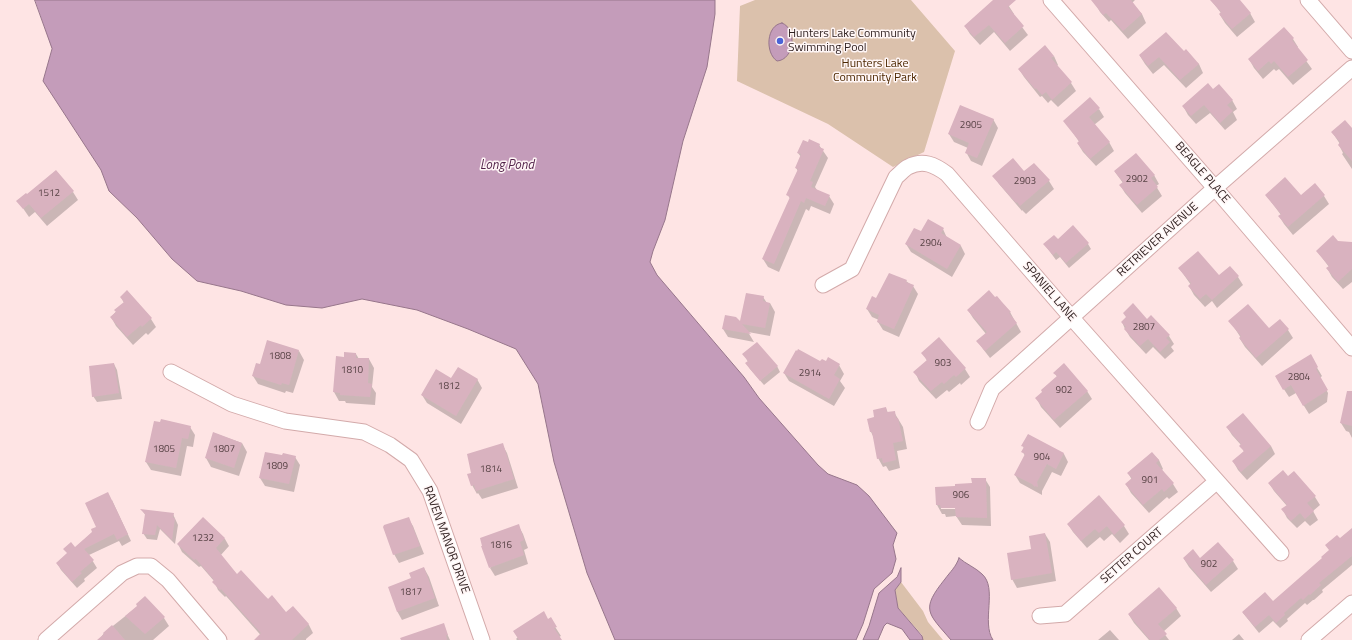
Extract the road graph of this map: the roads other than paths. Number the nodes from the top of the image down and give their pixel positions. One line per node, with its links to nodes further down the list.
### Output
1 (1051, 0): 5 (street, BEAGLE PLACE)
2 (1308, 0): 3 (street)
3 (1352, 51)
4 (1352, 68): 5 (street, RETRIEVER AVENUE)
5 (1215, 188): 7 (street, RETRIEVER AVENUE); 8 (street, BEAGLE PLACE)
6 (823, 285): 7 (street, SPANIEL LANE)
7 (1072, 317): 10 (street, RETRIEVER AVENUE); 11 (street, SPANIEL LANE)
8 (1352, 348)
9 (171, 372): 17 (street, RAVEN MANOR DRIVE)
10 (978, 422)
11 (1217, 481): 12 (street, SPANIEL LANE); 14 (street, SETTER COURT)
12 (1281, 553)
13 (1352, 603): 18 (street)
14 (1040, 616)
15 (46, 640): 16 (street)
16 (219, 640)
17 (482, 640)
18 (1309, 640)

